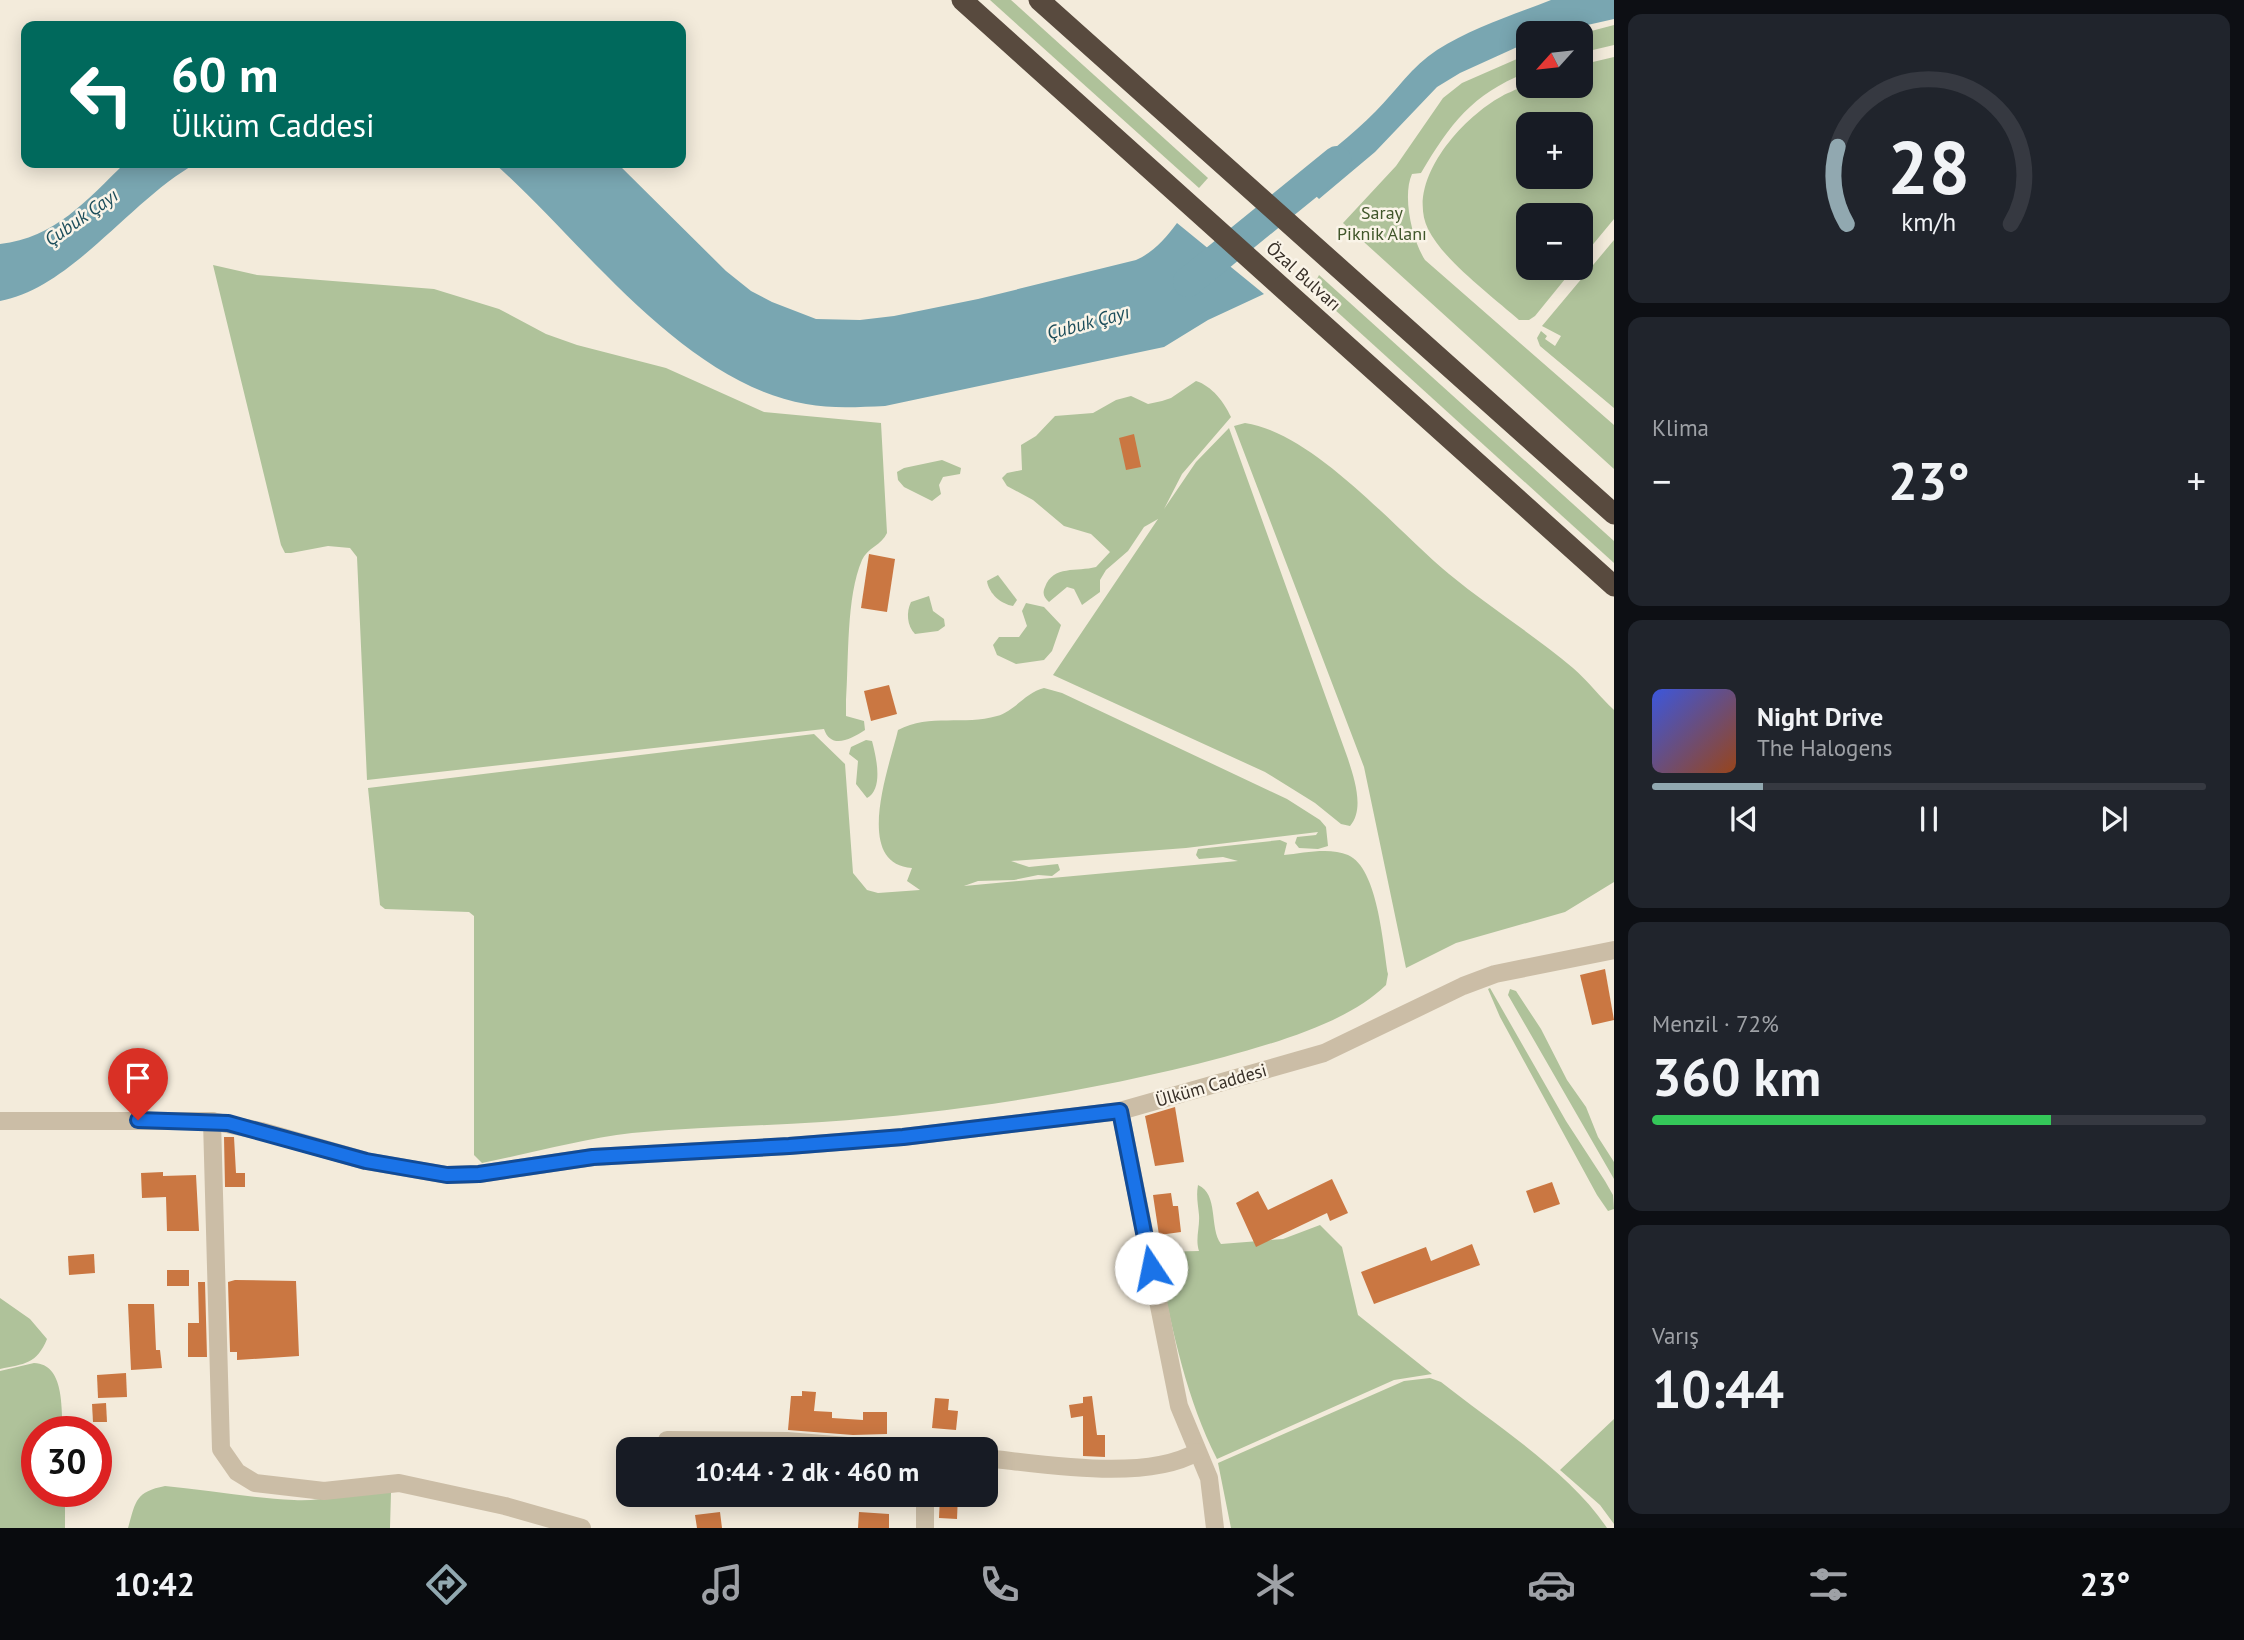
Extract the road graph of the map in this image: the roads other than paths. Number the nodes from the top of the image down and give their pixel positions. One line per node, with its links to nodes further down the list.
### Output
1 (962, 0): 4 (highway, Özal Bulvarı)
2 (1040, 0): 3 (highway, Özal Bulvarı)
3 (1614, 514)
4 (1614, 586)
5 (1614, 950): 6 (street, Ülküm Caddesi)
6 (1120, 1111): 8 (street, Ülküm Caddesi); 9 (street)
7 (0, 1121): 8 (street, Ülküm Caddesi)
8 (212, 1121): 12 (street)
9 (1197, 1452): 10 (street); 14 (street)
10 (998, 1459)
11 (925, 1507): 13 (street)
12 (582, 1528)
13 (925, 1528)
14 (1215, 1528)

